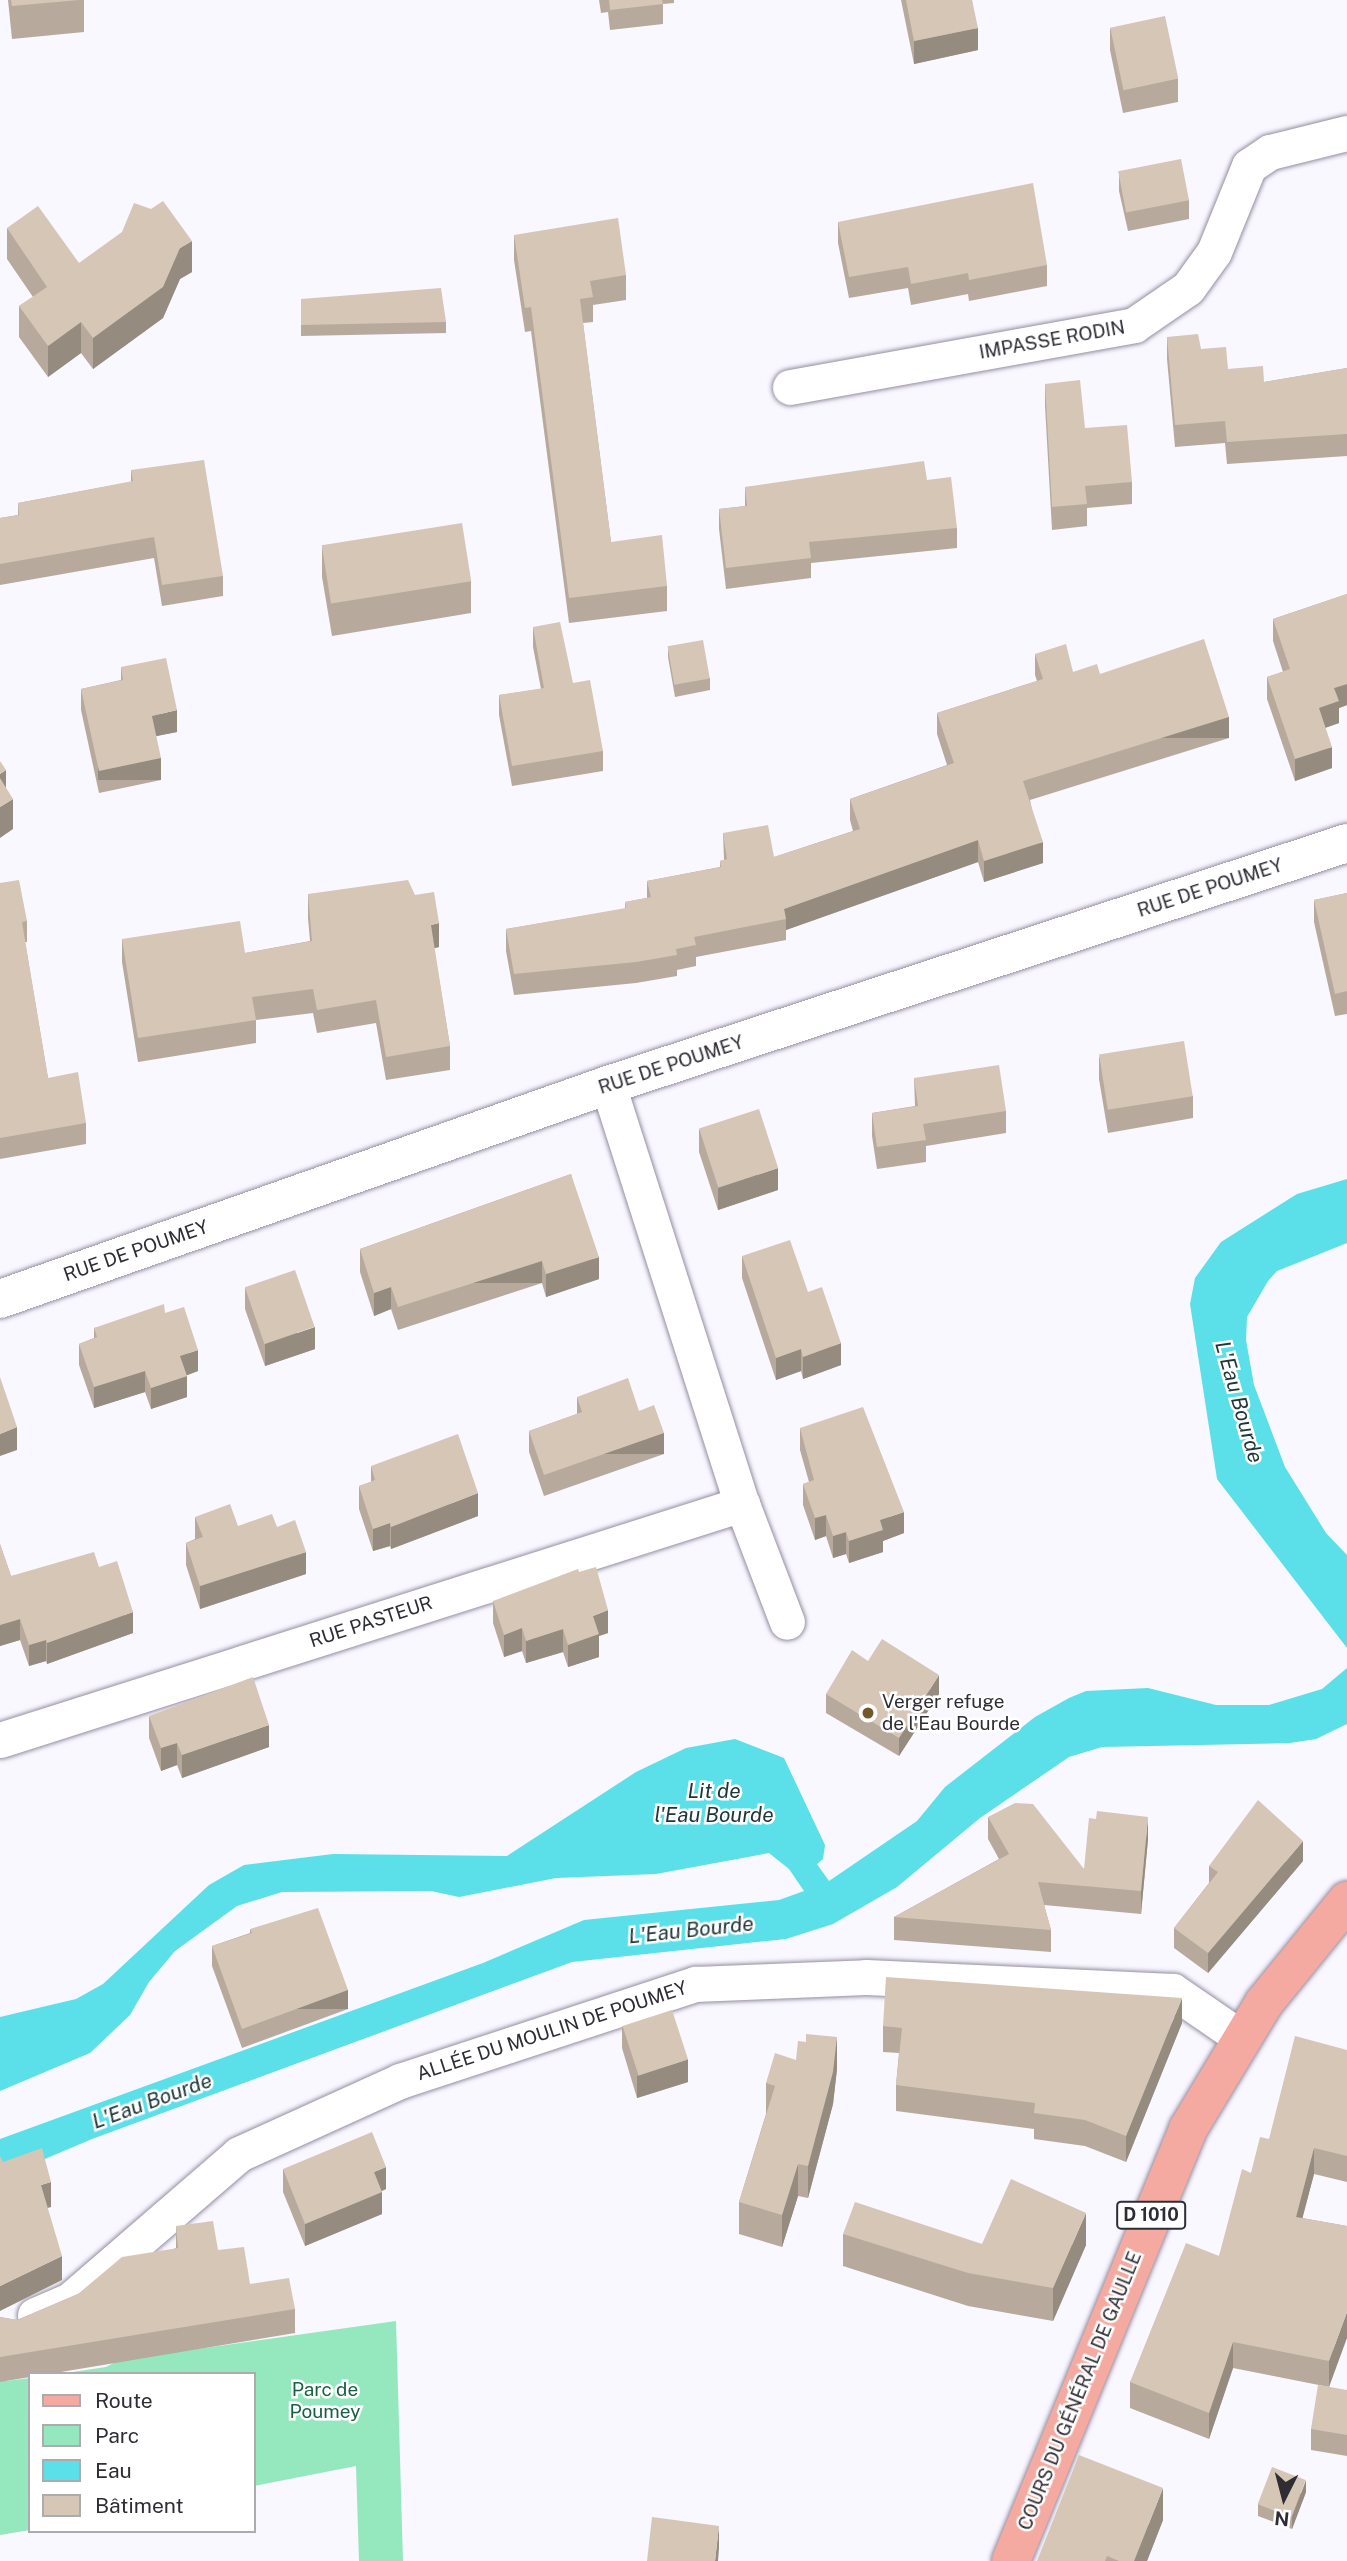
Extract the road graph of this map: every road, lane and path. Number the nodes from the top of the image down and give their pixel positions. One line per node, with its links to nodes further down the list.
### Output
1 (1347, 134): 2 (street, IMPASSE RODIN)
2 (790, 387)
3 (1347, 843): 4 (street, RUE DE POUMEY)
4 (608, 1085): 5 (street, RUE DE POUMEY); 6 (street)
5 (0, 1299)
6 (742, 1504): 7 (street); 8 (street, RUE PASTEUR)
7 (787, 1622)
8 (0, 1740)
9 (1347, 1901): 10 (main road, COURS DU GÉNÉRAL DE GAULLE / D 1010)
10 (1240, 2037): 11 (street, ALLÉE DU MOULIN DE POUMEY); 12 (main road, COURS DU GÉNÉRAL DE GAULLE / D 1010)
11 (10, 2326)
12 (1011, 2561)

